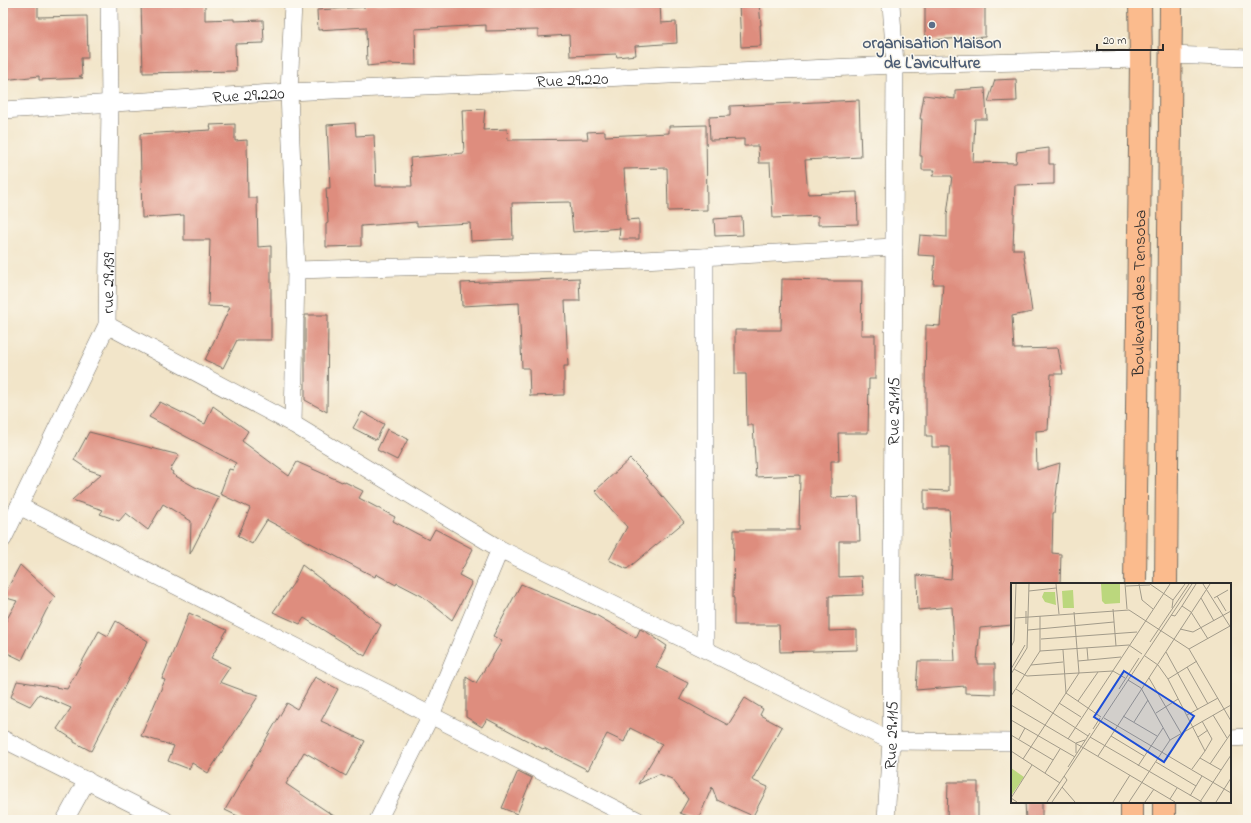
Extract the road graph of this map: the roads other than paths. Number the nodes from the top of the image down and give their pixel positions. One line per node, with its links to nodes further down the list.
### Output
1 (109, 3): 11 (street, rue 29.139)
2 (293, 3): 10 (street)
3 (891, 3): 9 (street, Rue 29.115)
4 (1140, 3): 8 (main road, Boulevard des Tensoba)
5 (1171, 3): 6 (main road, Boulevard des Tensoba)
6 (1171, 55): 7 (street); 22 (main road, Boulevard des Tensoba)
7 (1248, 58)
8 (1141, 59): 9 (street, Rue 29.220); 21 (main road, Boulevard des Tensoba)
9 (895, 65): 10 (street, Rue 29.220); 13 (street, Rue 29.115)
10 (289, 92): 11 (street, Rue 29.220); 15 (street)
11 (110, 104): 12 (street, Rue 29.220); 16 (street, rue 29.139)
12 (3, 110)
13 (894, 247): 14 (street); 28 (street, Rue 29.115)
14 (705, 257): 15 (street); 23 (street)
15 (296, 270): 17 (street)
16 (107, 325): 17 (street); 18 (street, rue 29.139)
17 (293, 424): 20 (street)
18 (19, 506): 19 (street, rue 29.139); 24 (street)
19 (3, 539)
20 (500, 549): 23 (street); 24 (street)
21 (1135, 583)
22 (1166, 583)
23 (705, 649): 28 (street)
24 (431, 715): 35 (street); 36 (street)
25 (1248, 737): 26 (street)
26 (1231, 738)
27 (3, 739): 30 (street)
28 (891, 741): 29 (street); 37 (street, Rue 29.115)
29 (1011, 742)
30 (87, 780): 33 (street); 34 (street)
31 (1132, 803): 38 (main road)
32 (1164, 803): 39 (main road)
33 (65, 820)
34 (165, 820)
35 (378, 820)
36 (636, 820)
37 (886, 820)
38 (1132, 820)
39 (1164, 820)

